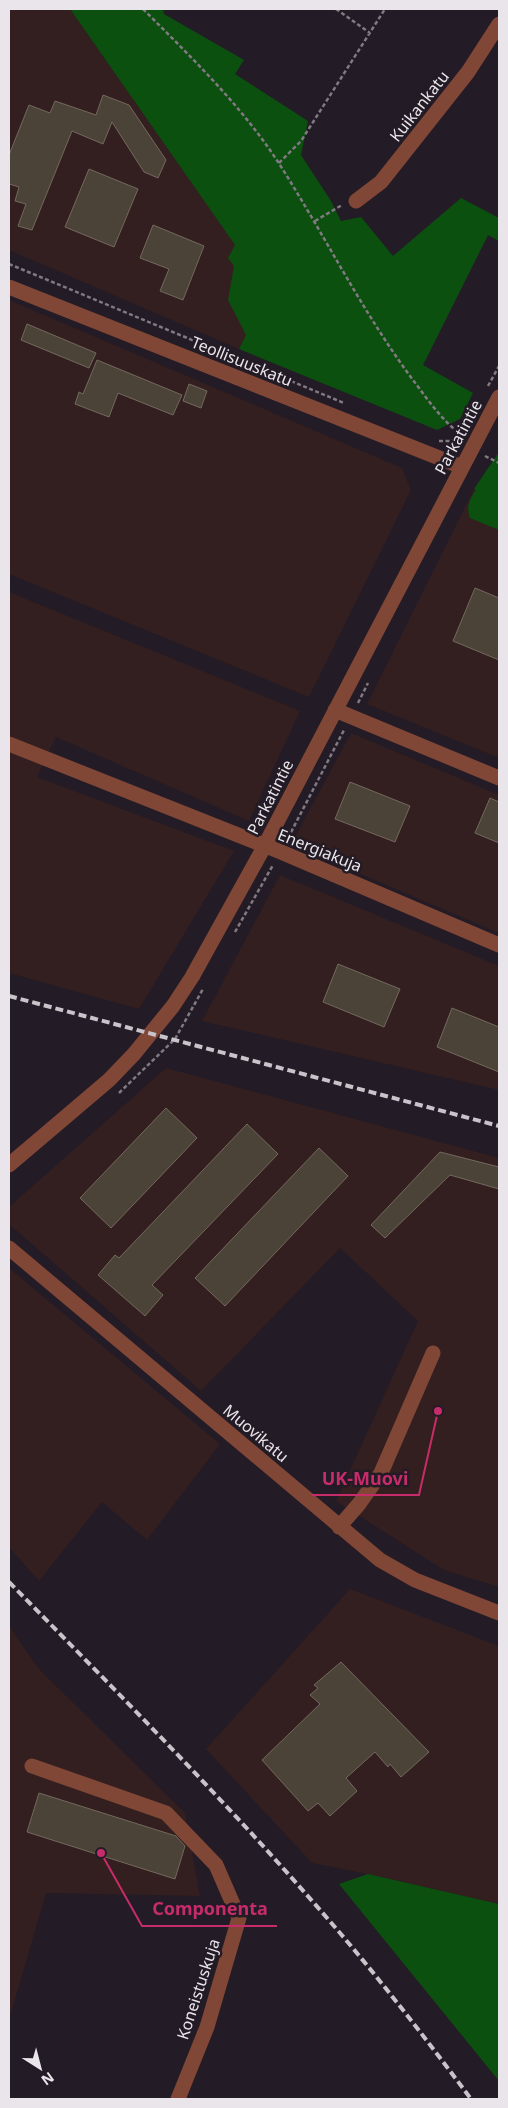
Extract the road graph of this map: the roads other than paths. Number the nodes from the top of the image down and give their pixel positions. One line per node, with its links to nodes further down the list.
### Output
1 (499, 24): 2 (street, Kuikankatu)
2 (356, 201)
3 (9, 287): 6 (street, Teollisuuskatu)
4 (499, 397): 5 (street, Parkatintie)
5 (493, 424): 6 (street, Parkatintie)
6 (462, 467): 7 (street, Parkatintie)
7 (335, 710): 9 (street); 10 (street, Parkatintie)
8 (9, 744): 10 (street, Energiakuja)
9 (499, 778)
10 (264, 847): 11 (street, Energiakuja); 12 (street, Parkatintie)
11 (499, 945)
12 (9, 1165)
13 (9, 1248): 15 (street, Muovikatu)
14 (433, 1353): 15 (street)
15 (339, 1527): 16 (street, Muovikatu)
16 (499, 1613)
17 (32, 1766): 18 (street, Koneistuskuja)
18 (178, 2099)

